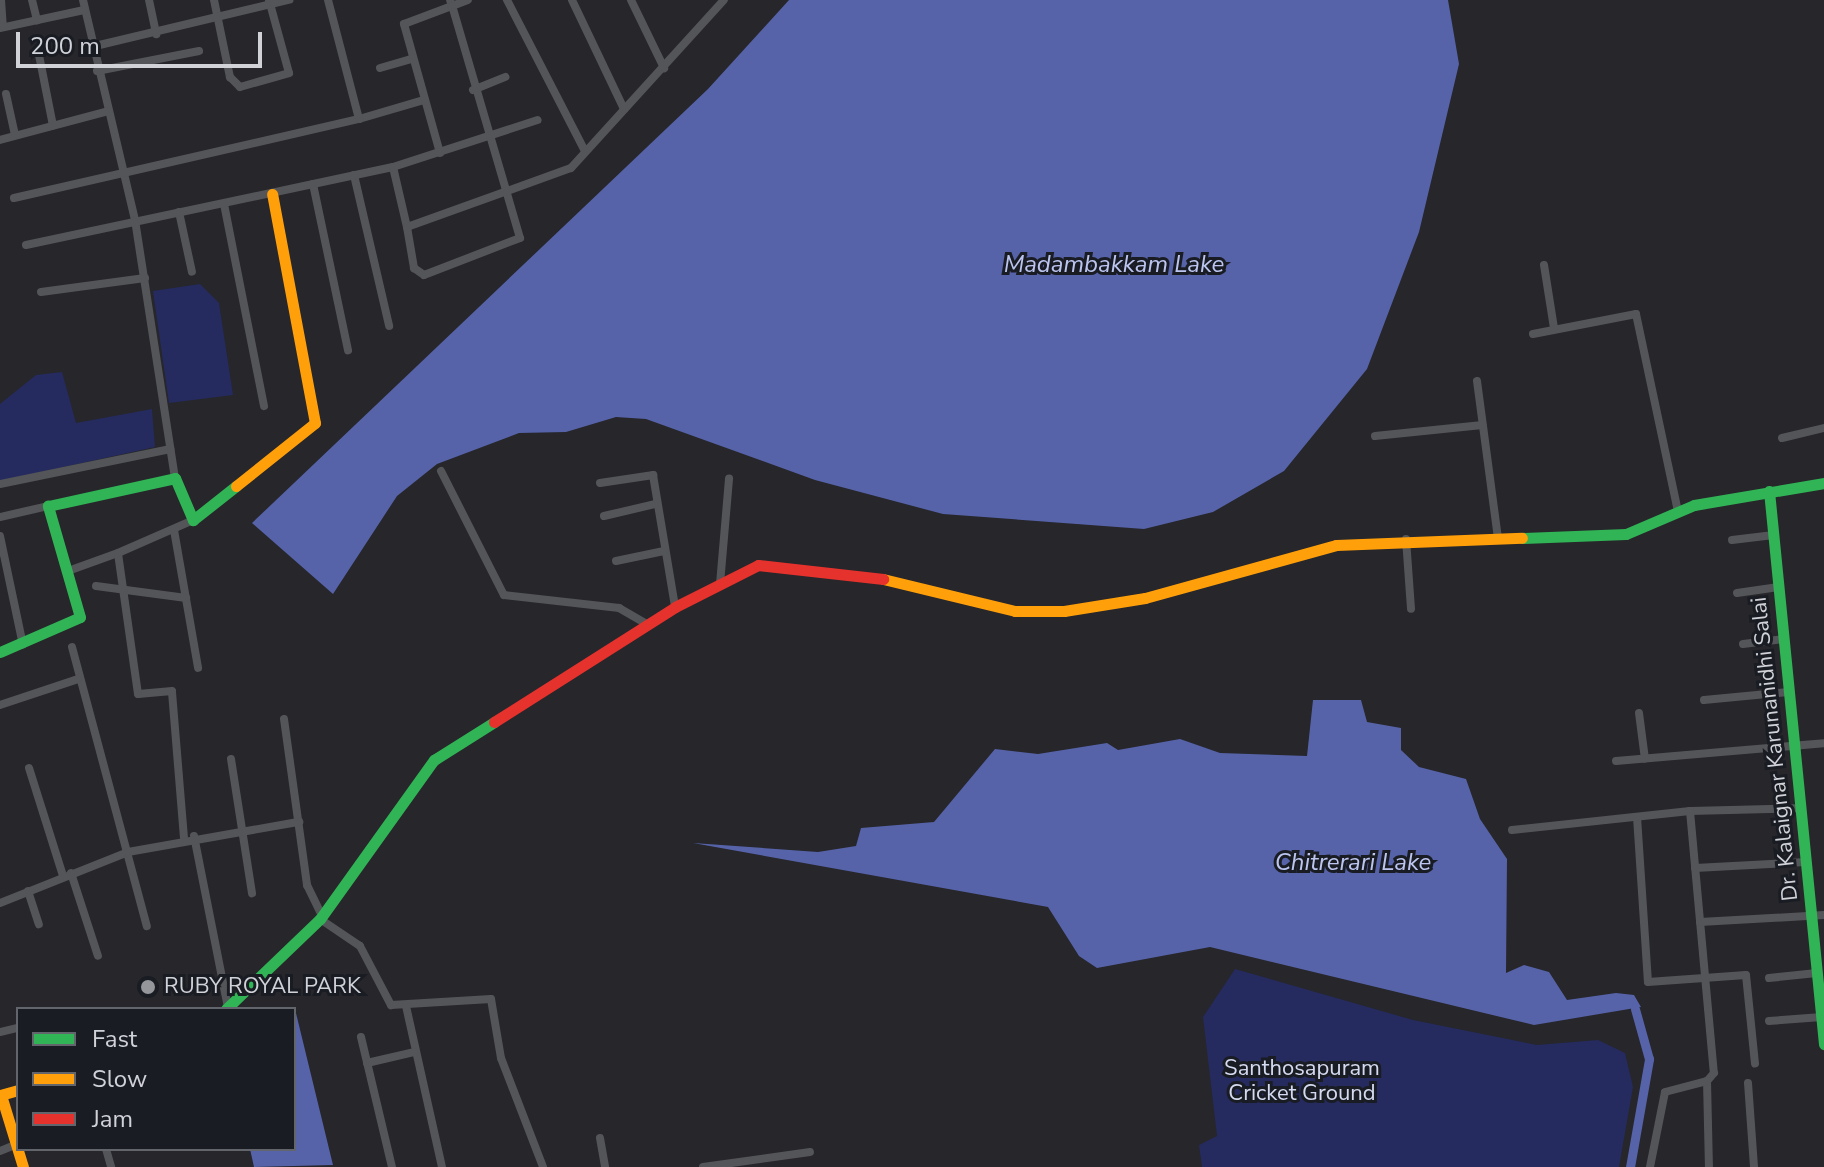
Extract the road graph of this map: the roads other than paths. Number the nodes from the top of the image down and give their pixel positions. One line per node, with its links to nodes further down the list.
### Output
1 (1, 0): 17 (street)
2 (32, 0): 16 (street)
3 (149, 0): 18 (street)
4 (214, 0): 15 (street)
5 (289, 0): 12 (street)
6 (328, 0): 32 (street)
7 (468, 0): 13 (street)
8 (507, 0): 38 (street)
9 (572, 0): 30 (street)
10 (631, 0): 24 (street)
11 (724, 0): 24 (street)
12 (270, 2): 15 (street); 15 (street)
13 (451, 3): 22 (street); 27 (street)
14 (83, 5): 16 (street); 19 (street)
15 (218, 18): 18 (street)
16 (37, 20): 17 (street)
17 (2, 28)
18 (156, 34): 19 (street)
19 (91, 47): 25 (street)
20 (38, 50): 34 (street)
21 (199, 51): 25 (street)
22 (412, 59): 23 (street); 29 (street)
23 (380, 68)
24 (664, 68): 30 (street)
25 (97, 71): 31 (street)
26 (506, 77): 27 (street)
27 (473, 90): 36 (street)
28 (6, 94): 35 (street)
29 (424, 100): 32 (street); 39 (street)
30 (624, 109): 38 (street)
31 (108, 111): 34 (street); 41 (street)
32 (359, 119): 41 (street)
33 (538, 120): 36 (street)
34 (53, 126): 35 (street)
35 (15, 135): 37 (street)
36 (491, 139): 39 (street); 45 (street)
37 (0, 140)
38 (585, 151): 45 (street)
39 (440, 153): 40 (street)
40 (393, 167): 42 (street); 50 (street)
41 (122, 169): 46 (street); 49 (street)
42 (354, 175): 43 (street); 56 (street)
43 (313, 184): 44 (street); 59 (street)
44 (272, 194): 47 (street); 79 (street)
45 (507, 194): 50 (street); 50 (street)
46 (14, 198)
47 (224, 204): 48 (street); 61 (street)
48 (179, 212): 49 (street); 53 (street)
49 (135, 220): 51 (street); 54 (street)
50 (407, 227)
51 (26, 245)
52 (1544, 265): 57 (street)
53 (192, 272)
54 (145, 278): 55 (street); 66 (street)
55 (41, 292)
56 (389, 326)
57 (1554, 328): 58 (street); 76 (street)
58 (1533, 334)
59 (348, 350)
60 (1477, 381): 62 (street)
61 (264, 406)
62 (1482, 425): 64 (street); 84 (street)
63 (1824, 428): 65 (street)
64 (1375, 436)
65 (1782, 438)
66 (170, 449): 68 (street); 72 (street)
67 (441, 471): 98 (street)
68 (175, 478): 75 (street); 79 (street)
69 (729, 478): 90 (street)
70 (600, 483): 74 (street)
71 (1824, 483): 73 (street)
72 (0, 484)
73 (1769, 491): 76 (street); 81 (street, Dr. Kalaignar Karunanidhi Salai)
74 (655, 504): 77 (street); 86 (street)
75 (48, 506): 78 (street); 89 (street)
76 (1678, 511): 84 (street)
77 (604, 516)
78 (0, 517)
79 (193, 520): 80 (street)
80 (174, 530): 87 (street); 95 (street)
81 (1774, 535): 85 (street); 92 (street, Dr. Kalaignar Karunanidhi Salai)
82 (0, 536): 101 (street)
83 (1406, 539): 84 (street); 90 (street); 97 (street)
84 (1498, 539)
85 (1732, 540)
86 (664, 551): 88 (street); 96 (street)
87 (118, 553): 89 (street); 93 (street)
88 (616, 561)
89 (68, 571): 101 (street)
90 (720, 584): 96 (street)
91 (96, 586): 93 (street)
92 (1779, 587): 94 (street); 99 (street, Dr. Kalaignar Karunanidhi Salai)
93 (123, 589): 95 (street); 123 (street)
94 (1737, 593)
95 (186, 598): 104 (street)
96 (675, 607): 98 (street)
97 (1411, 609)
98 (648, 625): 132 (street)
99 (1784, 639): 100 (street); 106 (street, Dr. Kalaignar Karunanidhi Salai)
100 (1743, 644)
101 (23, 645): 103 (street)
102 (72, 647): 105 (street)
103 (0, 652)
104 (198, 668)
105 (78, 679): 108 (street); 124 (street)
106 (1789, 692): 107 (street); 112 (street, Dr. Kalaignar Karunanidhi Salai)
107 (1704, 700)
108 (0, 705)
109 (1639, 713): 114 (street)
110 (284, 719): 120 (street)
111 (1824, 743): 112 (street)
112 (1795, 746): 114 (street); 117 (street, Dr. Kalaignar Karunanidhi Salai)
113 (231, 759): 121 (street)
114 (1645, 759): 115 (street)
115 (1616, 761)
116 (29, 768): 127 (street)
117 (1801, 808): 118 (street); 125 (street, Dr. Kalaignar Karunanidhi Salai)
118 (1690, 811): 119 (street); 126 (street)
119 (1637, 817): 122 (street); 138 (street)
120 (299, 822): 121 (street); 132 (street)
121 (242, 830): 123 (street); 129 (street)
122 (1512, 830)
123 (189, 837): 124 (street); 141 (street)
124 (128, 852): 127 (street); 135 (street)
125 (1806, 862): 126 (street); 131 (street, Dr. Kalaignar Karunanidhi Salai)
126 (1695, 868): 133 (street)
127 (67, 874): 128 (street); 136 (street)
128 (28, 891): 130 (street); 134 (street)
129 (252, 893)
130 (0, 903)
131 (1818, 915): 133 (street); 137 (street, Dr. Kalaignar Karunanidhi Salai)
132 (320, 917): 140 (street); 142 (street)
133 (1700, 922): 138 (street)
134 (39, 924)
135 (147, 926)
136 (98, 956)
137 (1817, 973): 139 (street); 143 (street, Dr. Kalaignar Karunanidhi Salai)
138 (1705, 977): 149 (street); 150 (street)
139 (1769, 978)
140 (406, 1006): 147 (street); 160 (street)
141 (227, 1007)
142 (228, 1007)
143 (1823, 1017): 144 (street); 146 (street, Dr. Kalaignar Karunanidhi Salai)
144 (1769, 1021)
145 (361, 1037): 148 (street)
146 (1824, 1044)
147 (414, 1052): 148 (street); 159 (street)
148 (367, 1063): 158 (street)
149 (1755, 1064)
150 (1707, 1081): 163 (street); 164 (street)
151 (1748, 1083): 165 (street)
152 (0, 1094): 153 (street)
153 (4, 1120): 155 (street)
154 (600, 1138): 161 (street)
155 (15, 1145): 156 (street)
156 (0, 1151)
157 (810, 1152): 162 (street)
158 (392, 1167)
159 (442, 1167)
160 (543, 1167)
161 (605, 1167)
162 (703, 1167)
163 (1650, 1167)
164 (1709, 1167)
165 (1754, 1167)

